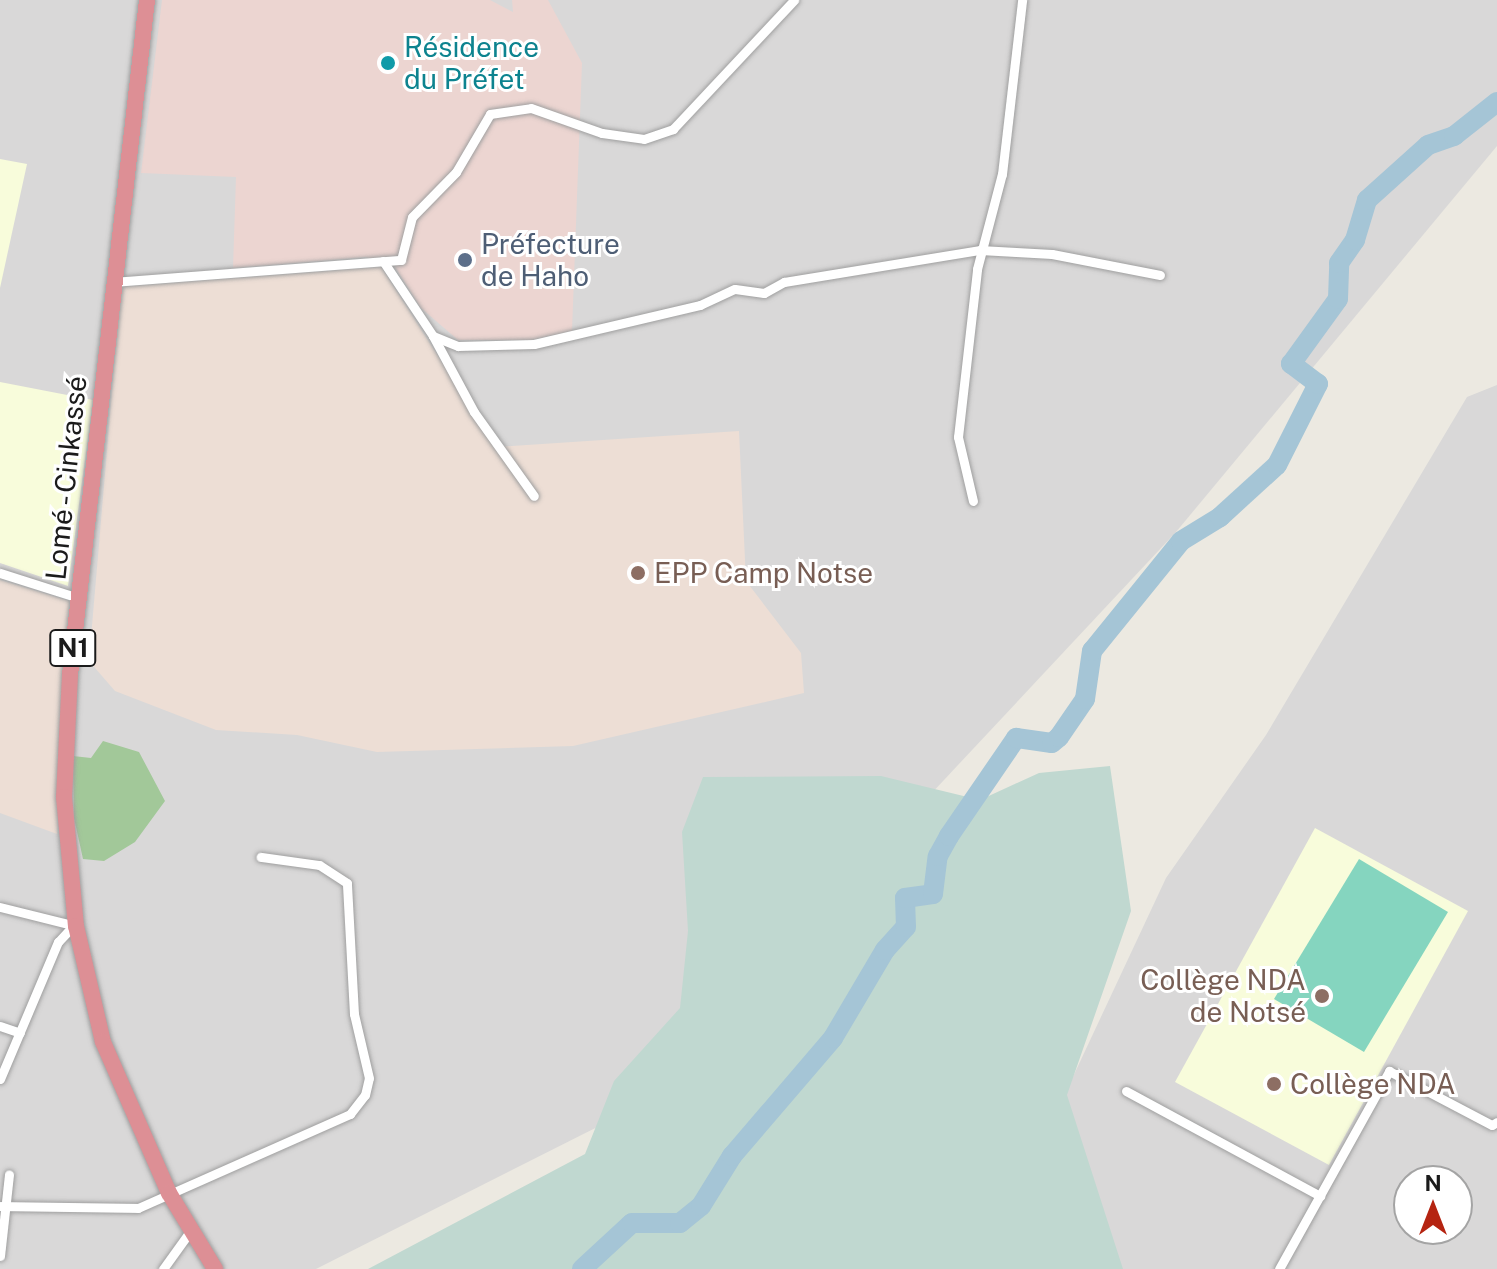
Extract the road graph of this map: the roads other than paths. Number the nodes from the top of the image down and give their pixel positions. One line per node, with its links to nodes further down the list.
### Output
1 (147, 0): 7 (highway, Lomé - Cinkassé / N1)
2 (794, 0): 5 (street)
3 (1022, 0): 4 (street)
4 (980, 250): 6 (street); 8 (street); 10 (street)
5 (383, 261): 7 (street); 8 (street)
6 (1160, 275)
7 (114, 282): 12 (highway, Lomé - Cinkassé / N1)
8 (433, 336): 9 (street)
9 (534, 496)
10 (973, 501)
11 (0, 573): 12 (street)
12 (79, 598): 15 (highway, Lomé - Cinkassé / N1)
13 (261, 857): 22 (street)
14 (0, 907): 15 (street)
15 (74, 926): 17 (street); 22 (highway, Lomé - Cinkassé / N1)
16 (0, 1026): 17 (street)
17 (20, 1033): 18 (street)
18 (0, 1079)
19 (1126, 1091): 23 (street)
20 (1497, 1122): 23 (street)
21 (9, 1174): 24 (street)
22 (169, 1193): 24 (street); 25 (highway, Lomé - Cinkassé / N1)
23 (1320, 1196): 29 (street)
24 (3, 1206): 26 (street)
25 (191, 1230): 27 (street); 28 (highway, Lomé - Cinkassé / N1)
26 (0, 1256)
27 (163, 1269)
28 (215, 1269)
29 (1279, 1269)

